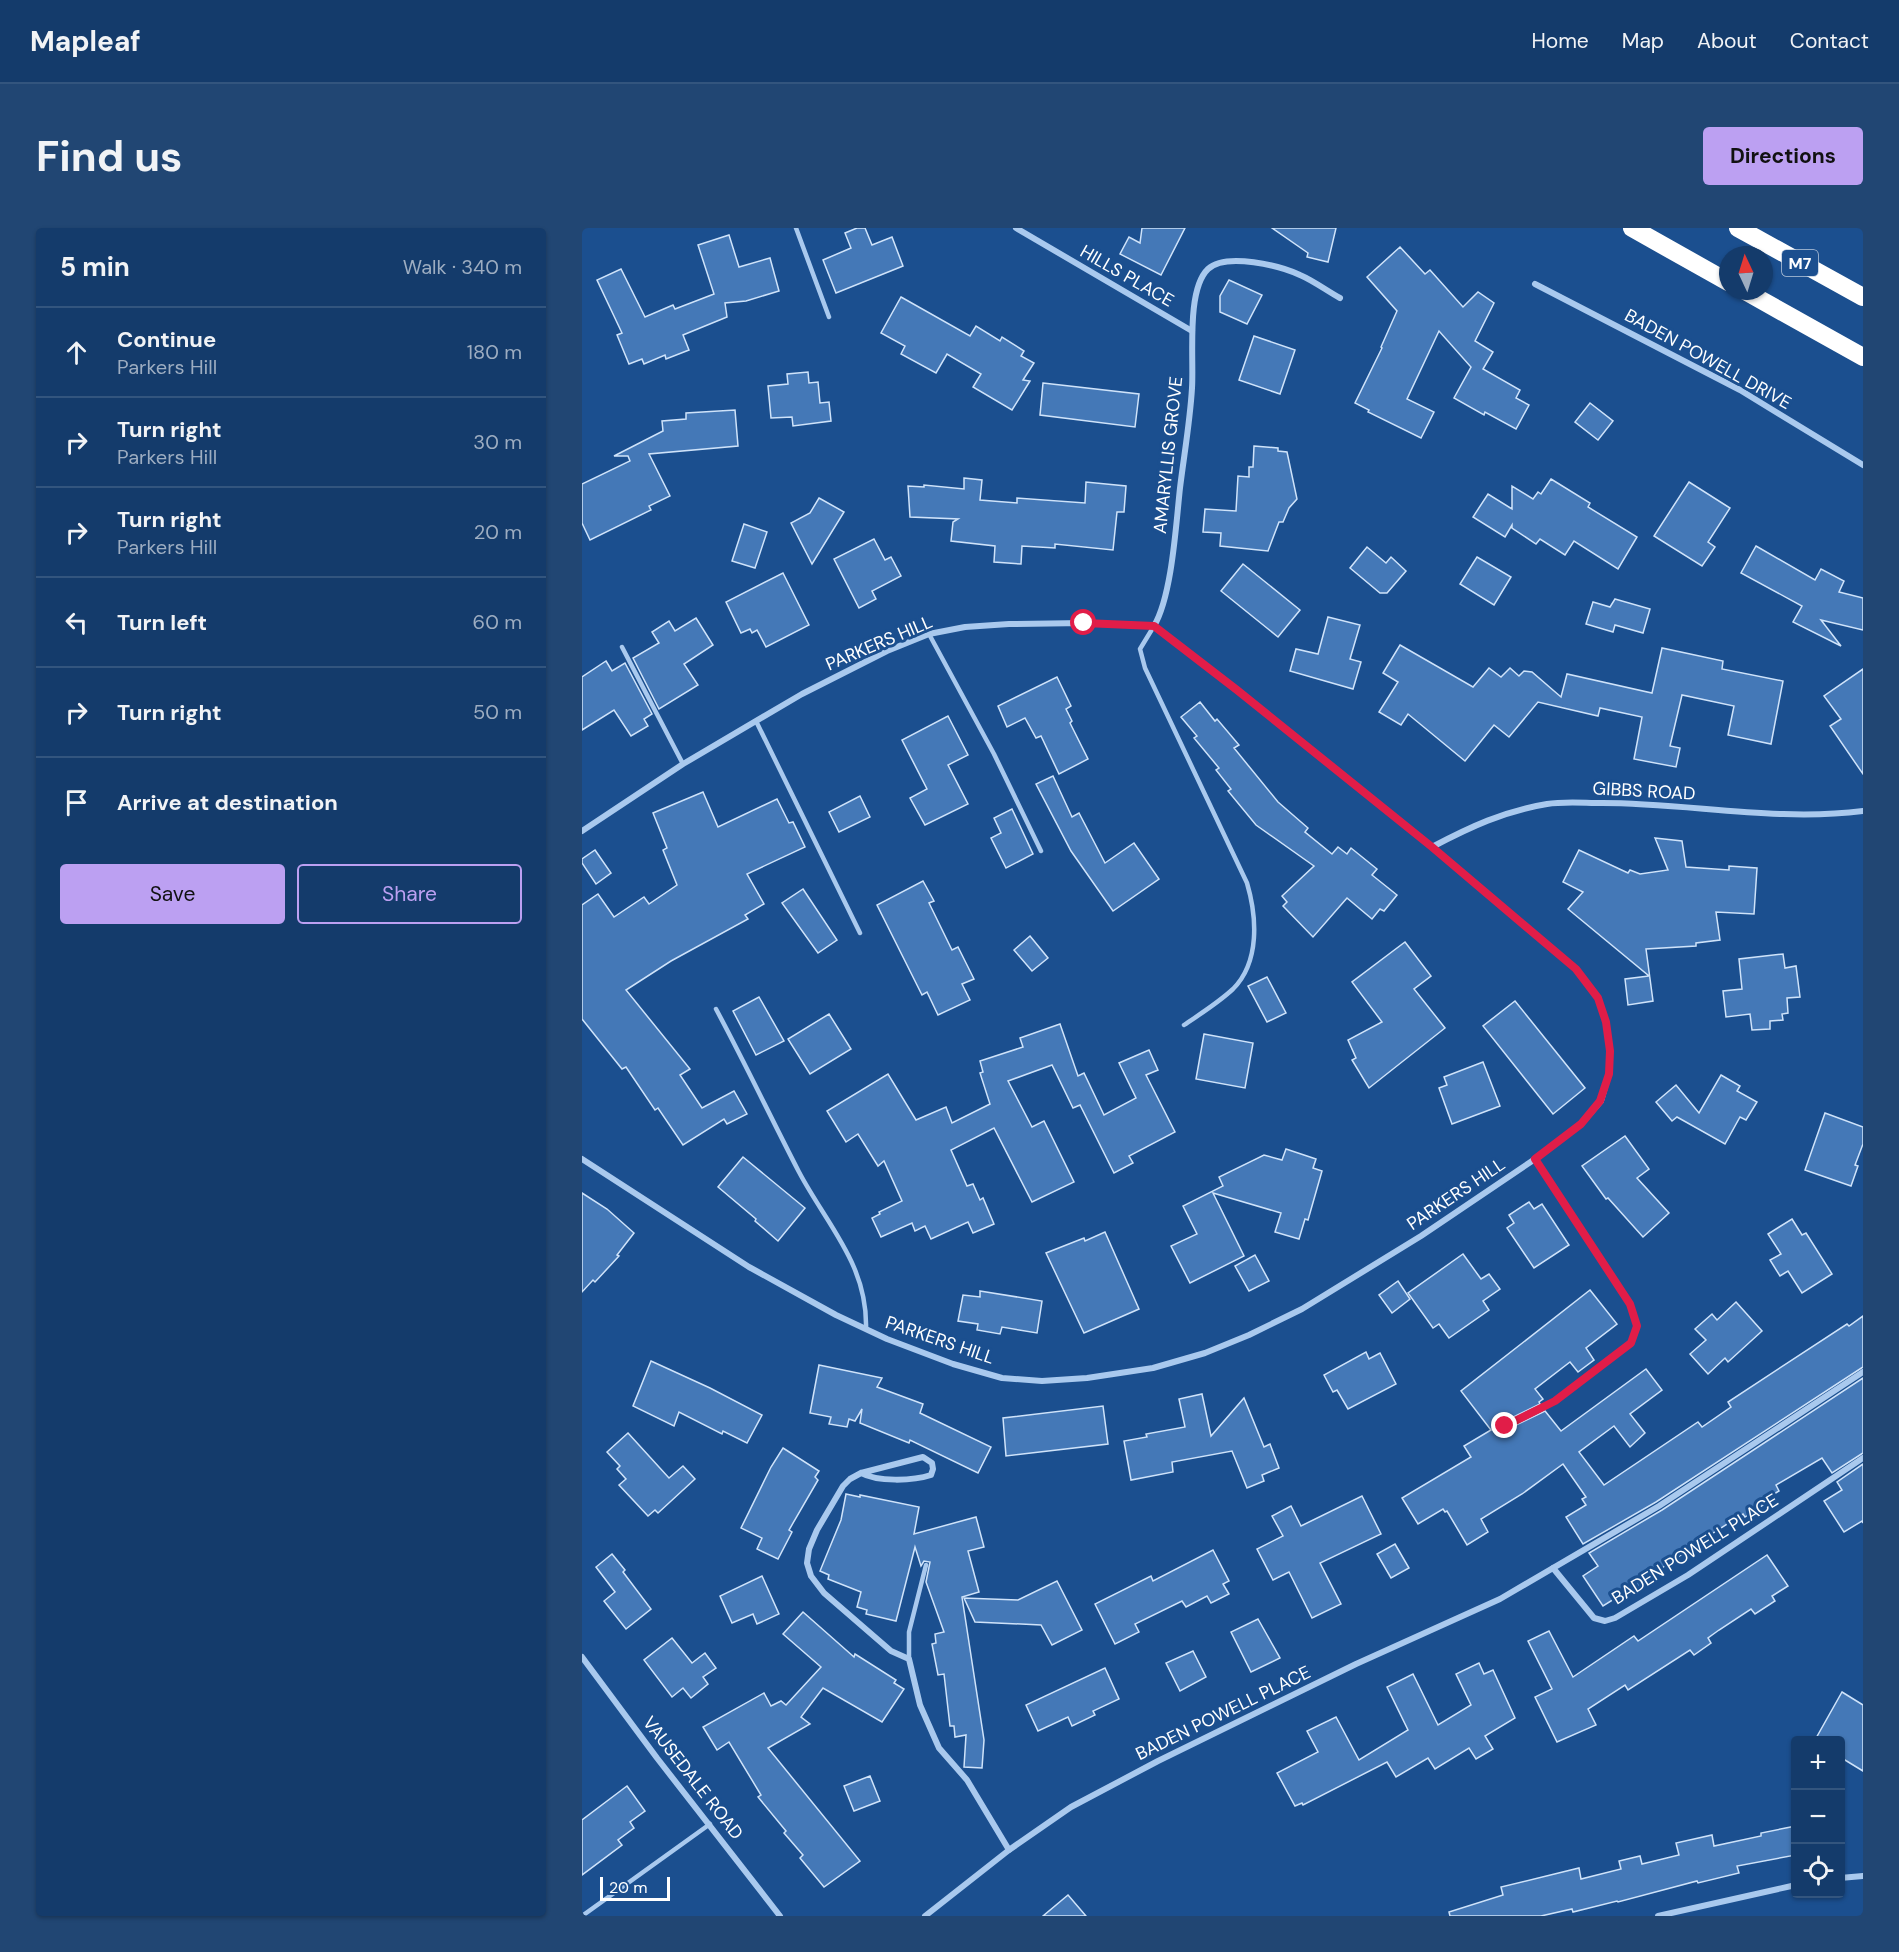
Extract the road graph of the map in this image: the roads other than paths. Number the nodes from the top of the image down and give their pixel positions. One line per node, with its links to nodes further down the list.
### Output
1 (796, 228): 10 (lane)
2 (1016, 228): 11 (street, HILLS PLACE)
3 (1632, 228): 5 (highway)
4 (1738, 228): 7 (highway, M7)
5 (1719, 277)
6 (1535, 284): 13 (street, BADEN POWELL DRIVE)
7 (1863, 297)
8 (1340, 298): 11 (street, AMARYLLIS GROVE)
9 (1761, 300): 12 (highway)
10 (829, 317)
11 (1192, 332): 14 (street, AMARYLLIS GROVE)
12 (1863, 357)
13 (1863, 465)
14 (1154, 626): 15 (street, PARKERS HILL); 21 (street, PARKERS HILL); 25 (lane)
15 (929, 634): 17 (street, PARKERS HILL); 22 (lane)
16 (622, 647): 18 (lane)
17 (756, 721): 18 (street, PARKERS HILL); 23 (lane)
18 (683, 764): 20 (street, PARKERS HILL)
19 (1863, 811): 21 (street, GIBBS ROAD)
20 (582, 831)
21 (1432, 847): 27 (street, PARKERS HILL)
22 (1041, 851)
23 (860, 933)
24 (717, 1009): 28 (lane)
25 (1184, 1025)
26 (582, 1159): 28 (street, PARKERS HILL)
27 (1535, 1159): 28 (street, PARKERS HILL); 30 (lane)
28 (866, 1329)
29 (1863, 1372): 34 (street, BADEN POWELL PLACE)
30 (1505, 1426)
31 (1863, 1458): 34 (street, BADEN POWELL PLACE)
32 (861, 1473): 32 (street); 36 (street)
33 (926, 1565): 36 (lane)
34 (1553, 1568): 38 (street, BADEN POWELL PLACE)
35 (582, 1657): 37 (street, VAUSEDALE ROAD)
36 (909, 1659): 38 (street)
37 (710, 1824): 42 (lane); 43 (street, VAUSEDALE ROAD)
38 (1009, 1850): 44 (street, BADEN POWELL PLACE)
39 (1863, 1876): 40 (street)
40 (1845, 1878)
41 (1791, 1886): 45 (street)
42 (582, 1916)
43 (780, 1916)
44 (925, 1916)
45 (1658, 1916)

